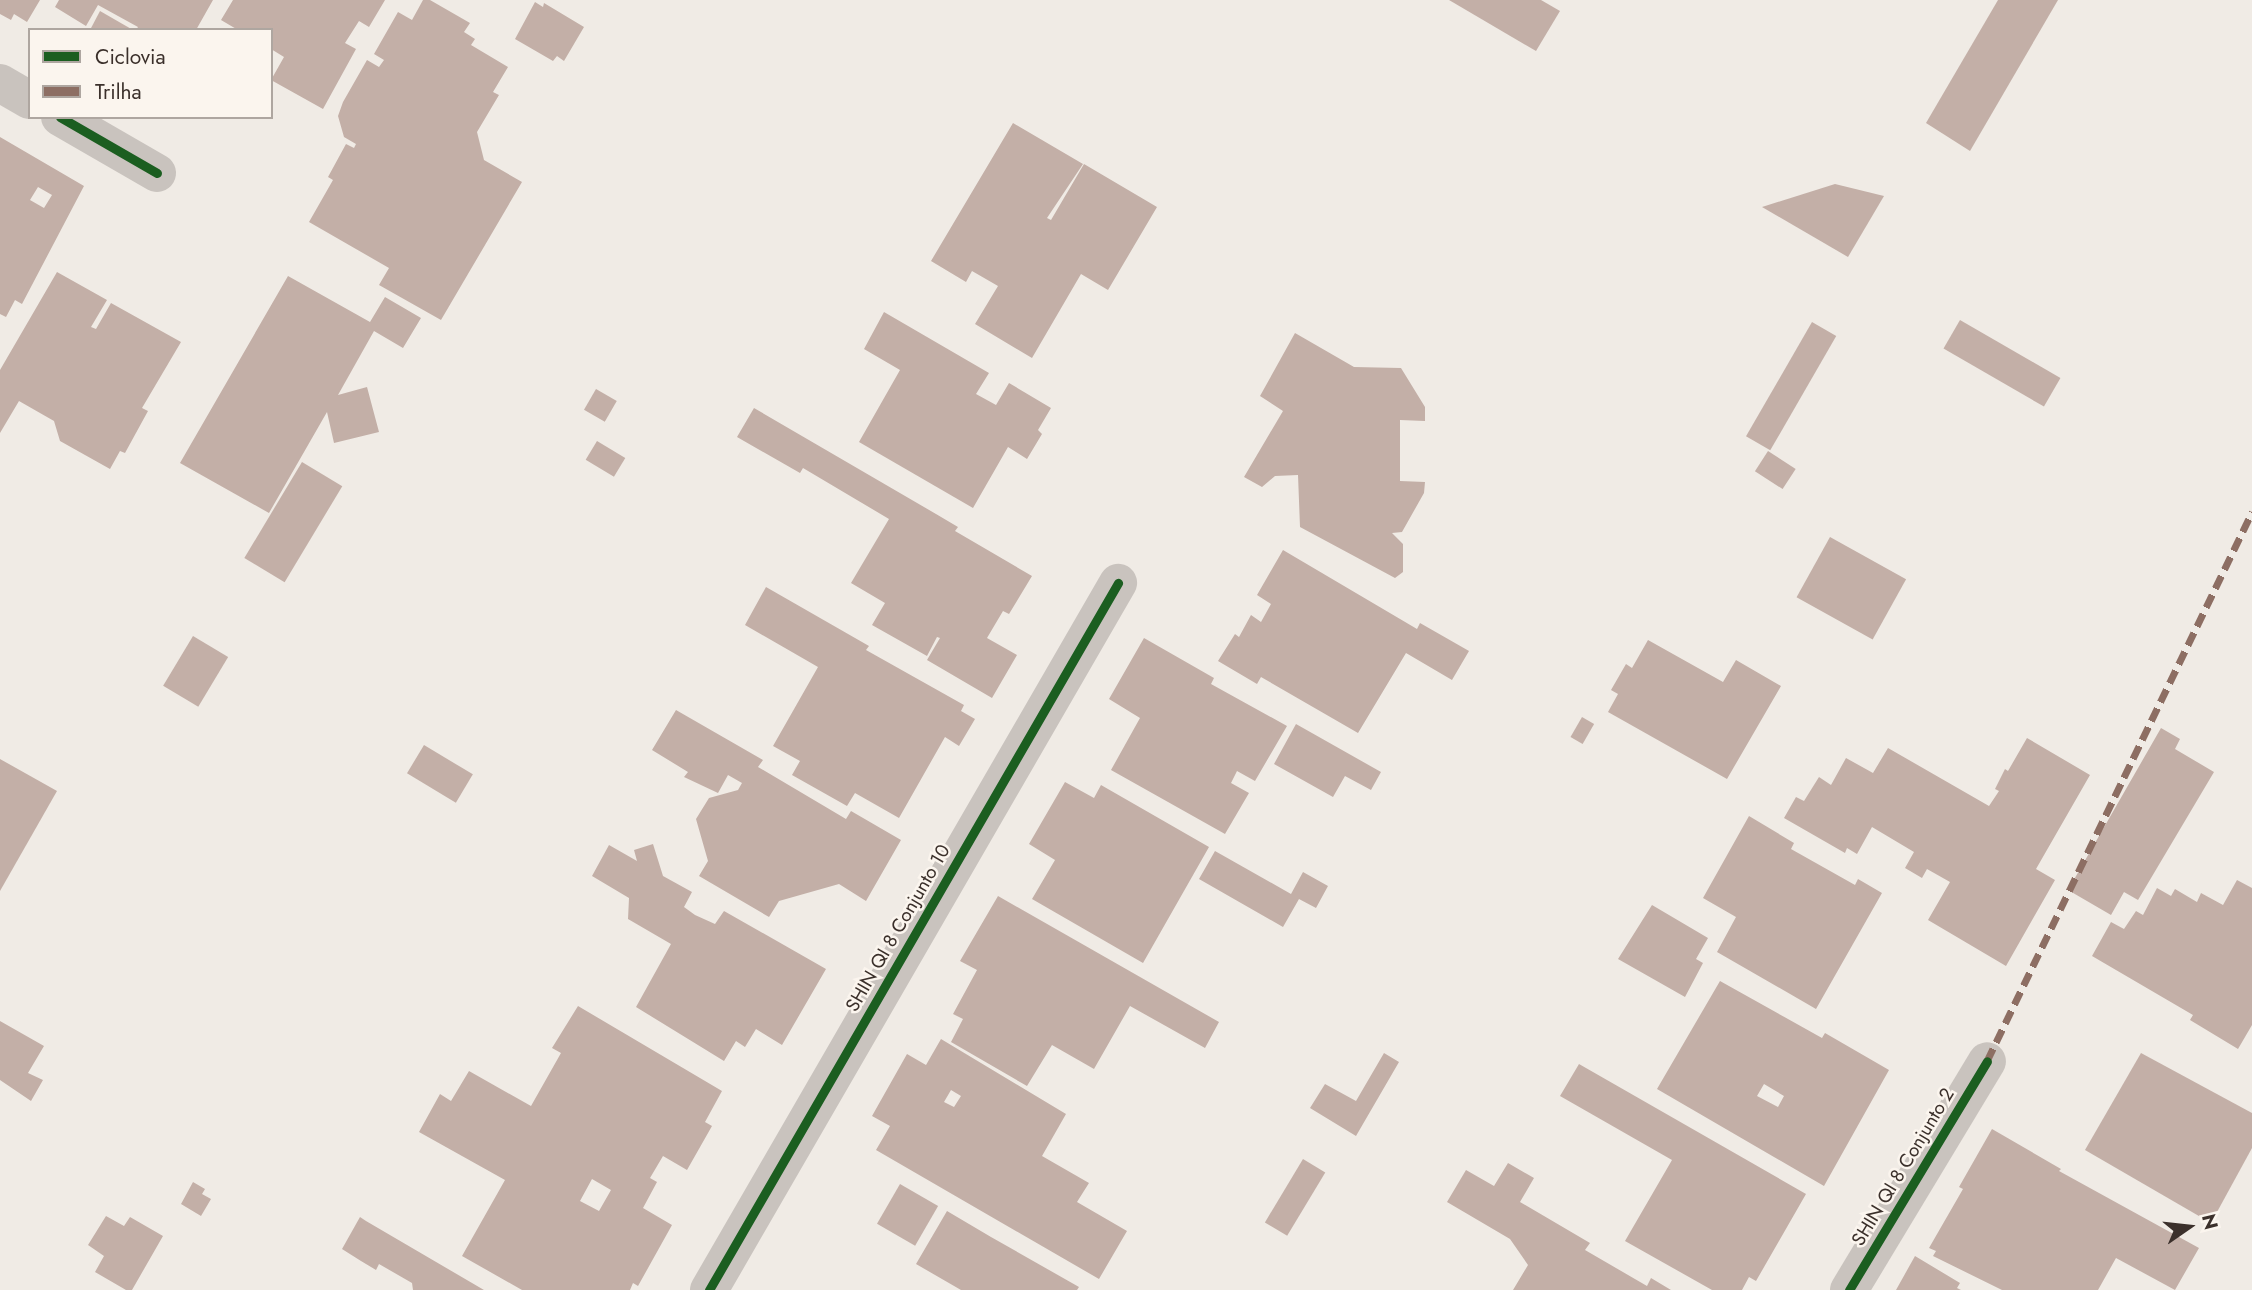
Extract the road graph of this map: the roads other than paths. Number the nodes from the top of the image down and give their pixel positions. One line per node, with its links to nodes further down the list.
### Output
1 (0, 83): 2 (street)
2 (28, 99)
3 (63, 119): 4 (street)
4 (157, 173)
5 (1118, 583): 7 (street, SHIN QI 8 Conjunto 10)
6 (1987, 1061): 8 (street, SHIN QI 8 Conjunto 2)
7 (709, 1290)
8 (1849, 1290)

